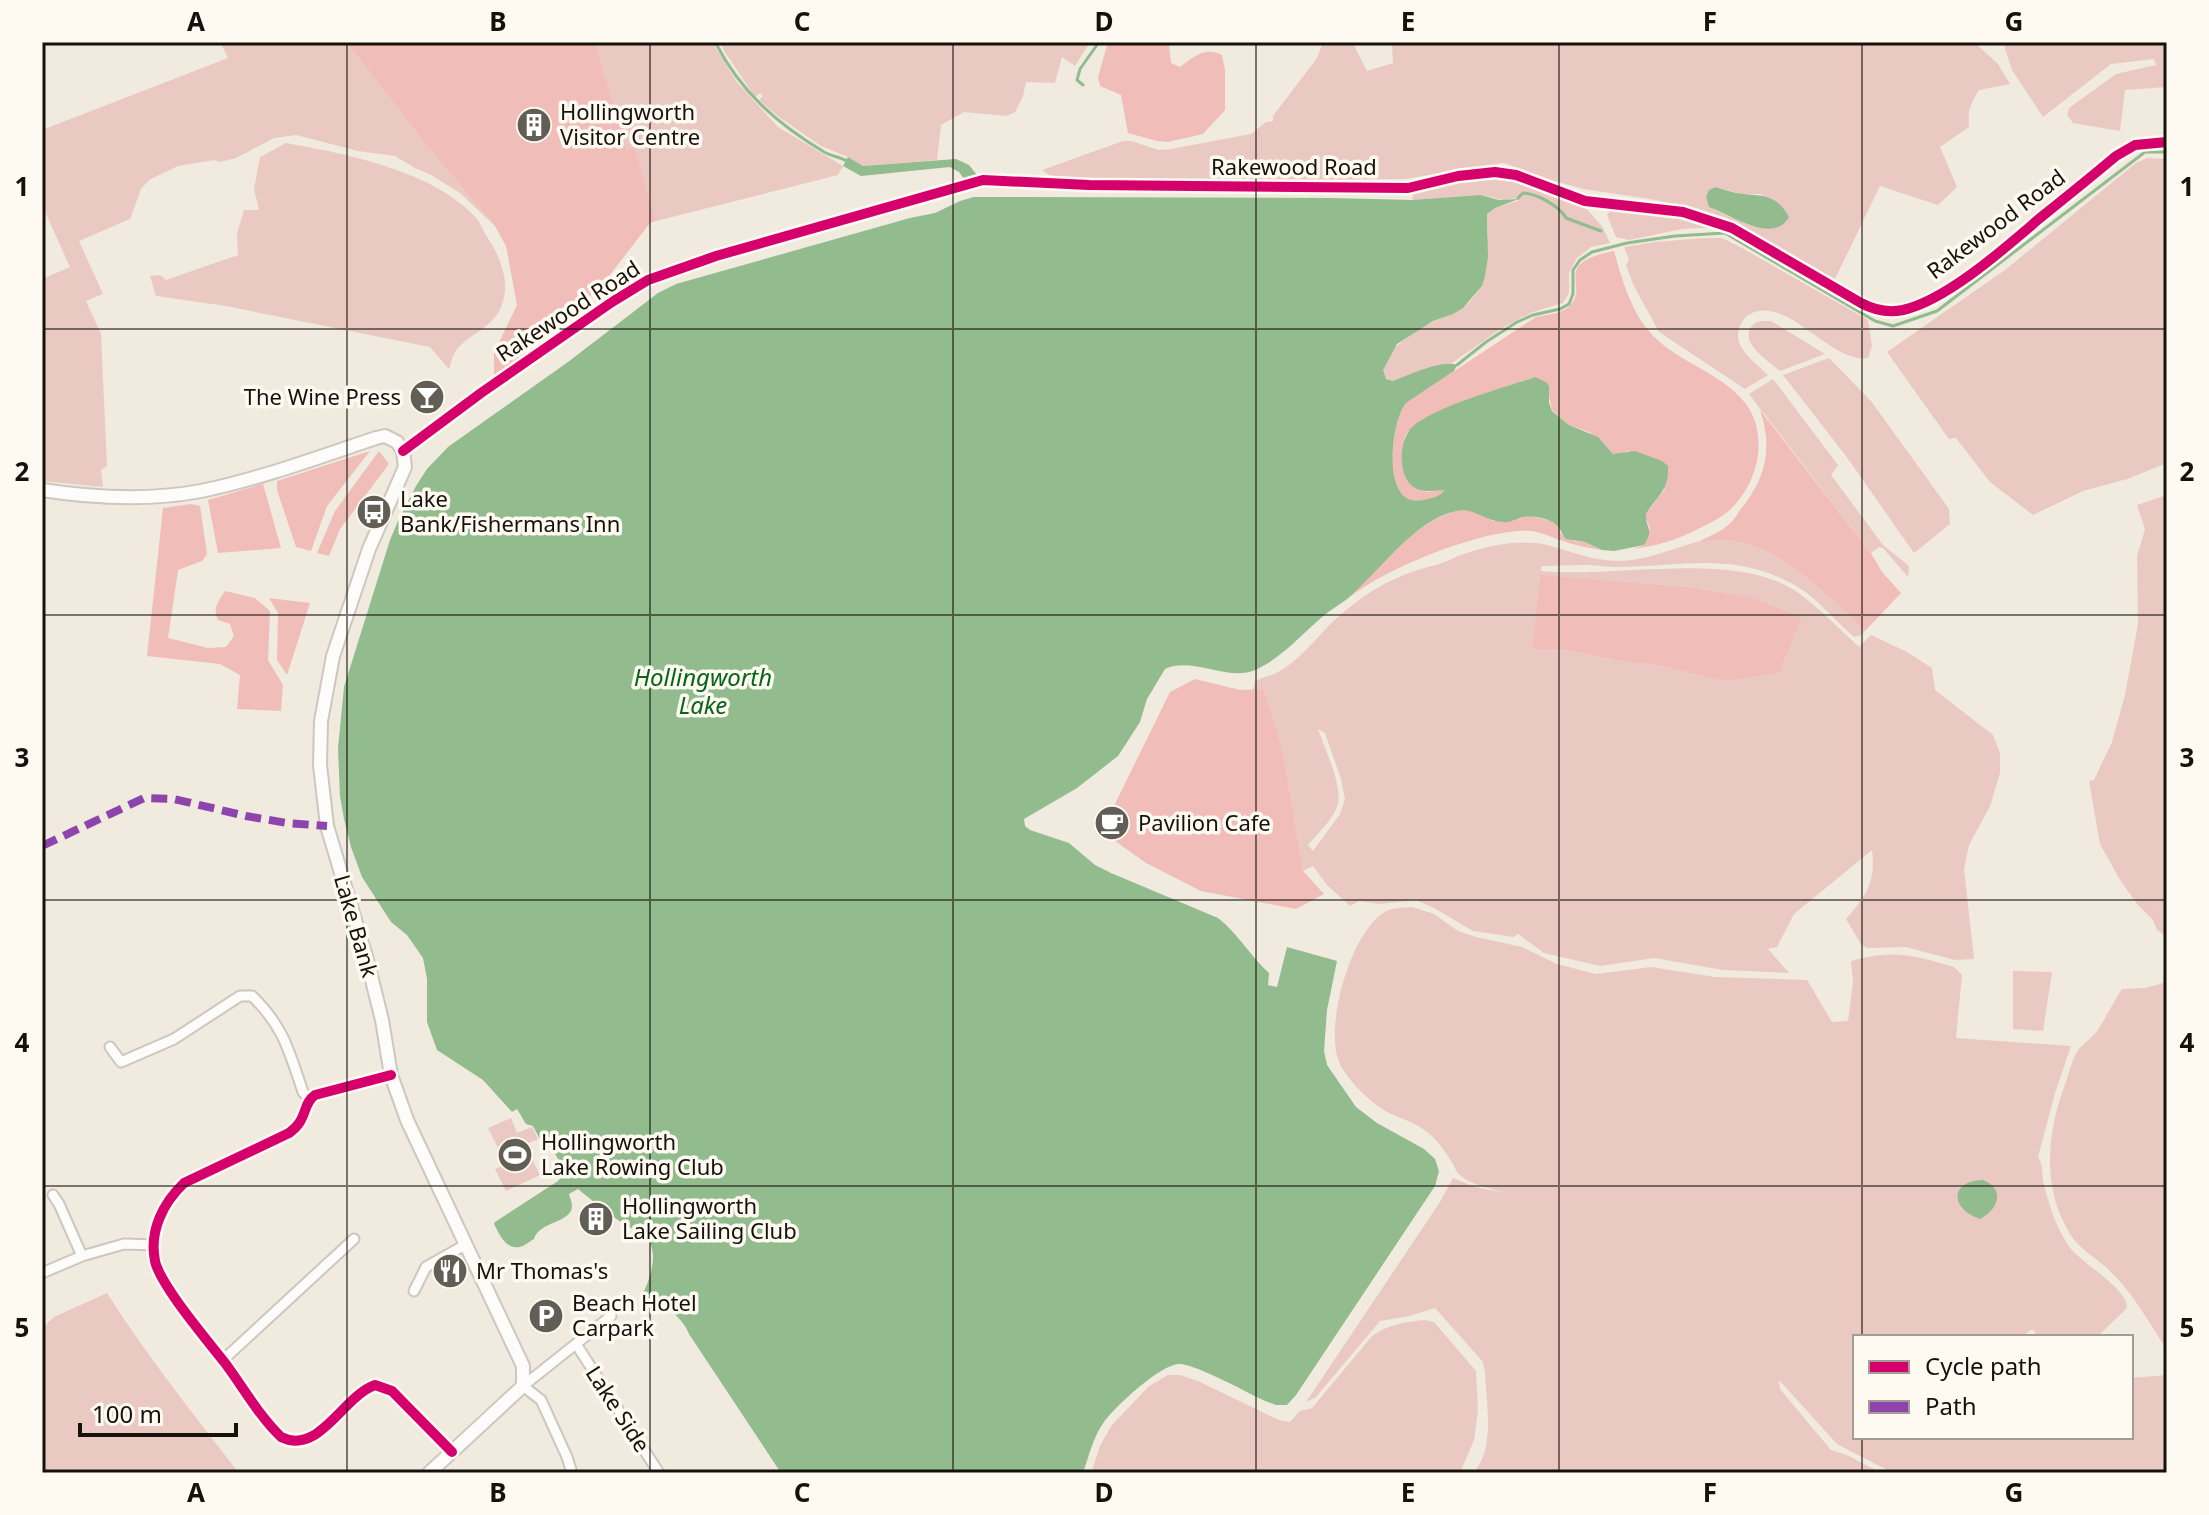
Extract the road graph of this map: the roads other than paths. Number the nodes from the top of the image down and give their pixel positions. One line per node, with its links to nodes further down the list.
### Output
1 (2167, 142): 2 (street, Rakewood Road)
2 (403, 451): 3 (main road); 5 (main road, Lake Bank)
3 (42, 490)
4 (110, 1047): 6 (street)
5 (391, 1075): 6 (street); 10 (main road, Lake Bank)
6 (309, 1099): 9 (street)
7 (53, 1195): 11 (street)
8 (354, 1239): 16 (street)
9 (154, 1245): 11 (street); 16 (street)
10 (465, 1245): 13 (street); 17 (main road, Lake Bank)
11 (82, 1256): 12 (street)
12 (42, 1273)
13 (414, 1291)
14 (611, 1316): 15 (street)
15 (576, 1344): 17 (street); 21 (street, Lake Side)
16 (223, 1360): 18 (street)
17 (523, 1386): 18 (main road); 20 (street)
18 (452, 1452): 19 (main road)
19 (429, 1473)
20 (572, 1473)
21 (659, 1473)

